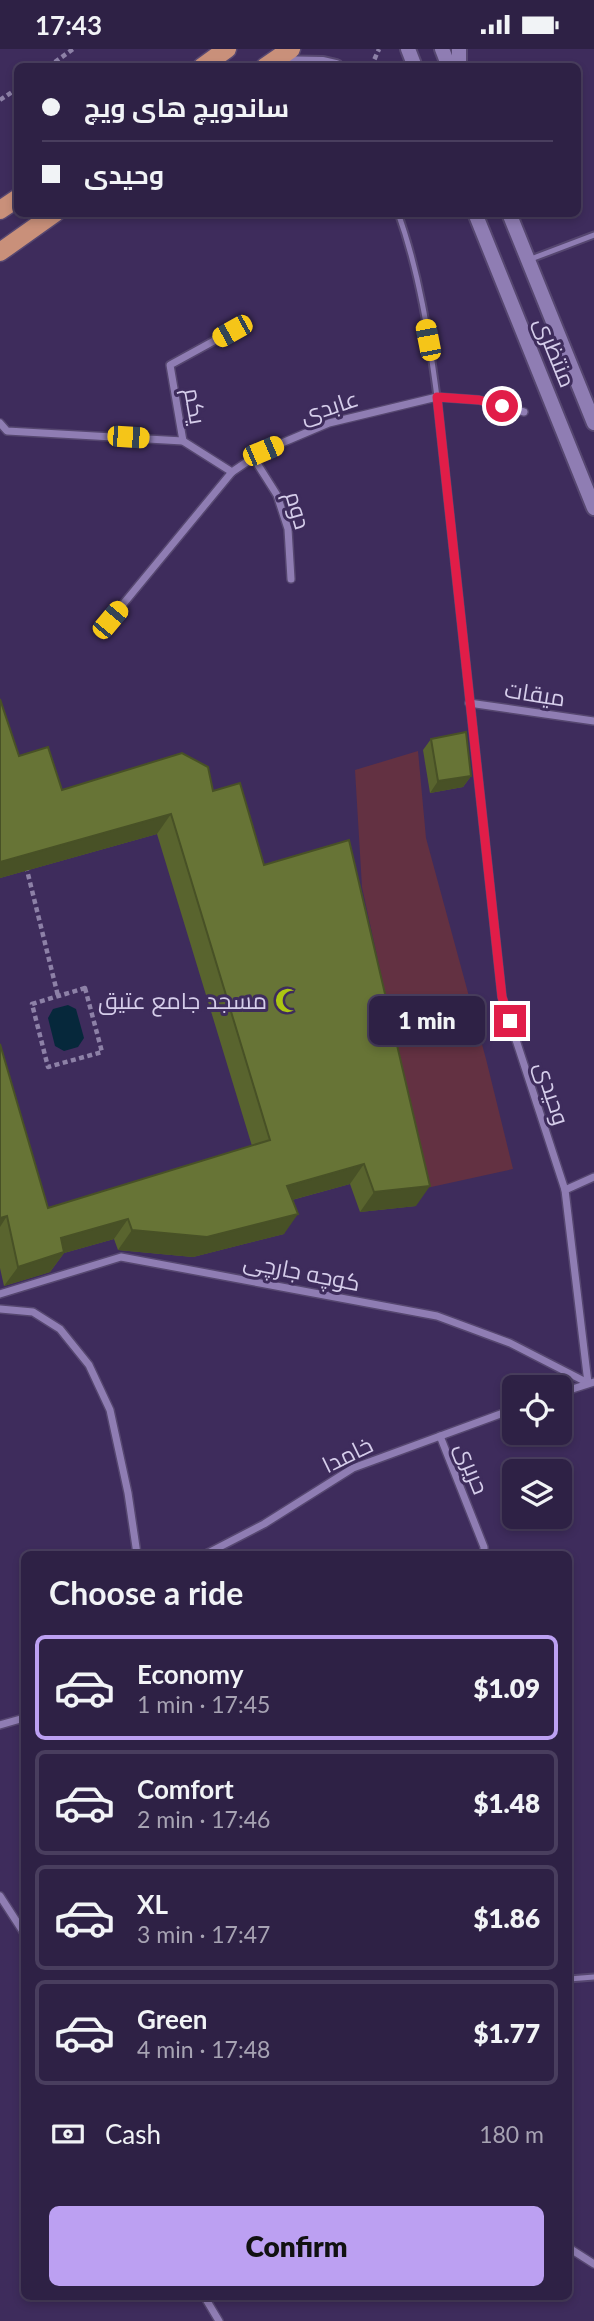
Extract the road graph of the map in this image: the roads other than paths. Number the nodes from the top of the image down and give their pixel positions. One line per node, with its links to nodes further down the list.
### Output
1 (227, 49): 3 (main road)
2 (291, 49): 4 (main road)
3 (208, 63)
4 (270, 63)
5 (49, 217): 10 (main road)
6 (399, 217): 13 (lane)
7 (477, 217): 20 (main road, منتظری)
8 (511, 217): 11 (main road, منتظری)
9 (594, 235): 11 (lane)
10 (0, 252)
11 (528, 260): 16 (main road, منتظری)
12 (232, 331): 17 (street, یکم)
13 (437, 397): 14 (street, عابدی); 18 (street, عابدی); 23 (street, وحیدی)
14 (524, 412)
15 (0, 423): 17 (street)
16 (594, 423)
17 (183, 441): 19 (street)
18 (253, 457): 19 (street, عابدی); 21 (street, دوم)
19 (232, 471): 22 (street, عابدی)
20 (594, 508)
21 (291, 579)
22 (110, 620)
23 (470, 702): 24 (street, میقات); 26 (street, وحیدی)
24 (594, 721)
25 (594, 1177): 26 (street)
26 (565, 1190): 29 (street, وحیدی)
27 (0, 1294): 29 (street, کوچه جارچی)
28 (0, 1309): 33 (street)
29 (591, 1382): 30 (street)
30 (572, 1389)
31 (502, 1413): 32 (street, خامدا)
32 (440, 1436): 34 (street, خامدا); 35 (street, حریری)
33 (137, 1551)
34 (212, 1551)
35 (484, 1551)
36 (21, 1719): 37 (street)
37 (0, 1725)
38 (0, 1896): 39 (street)
39 (21, 1928)
40 (594, 1977): 41 (lane)
41 (572, 1979)
42 (572, 2250): 43 (street)
43 (594, 2264)
44 (206, 2300): 45 (street)
45 (219, 2321)

